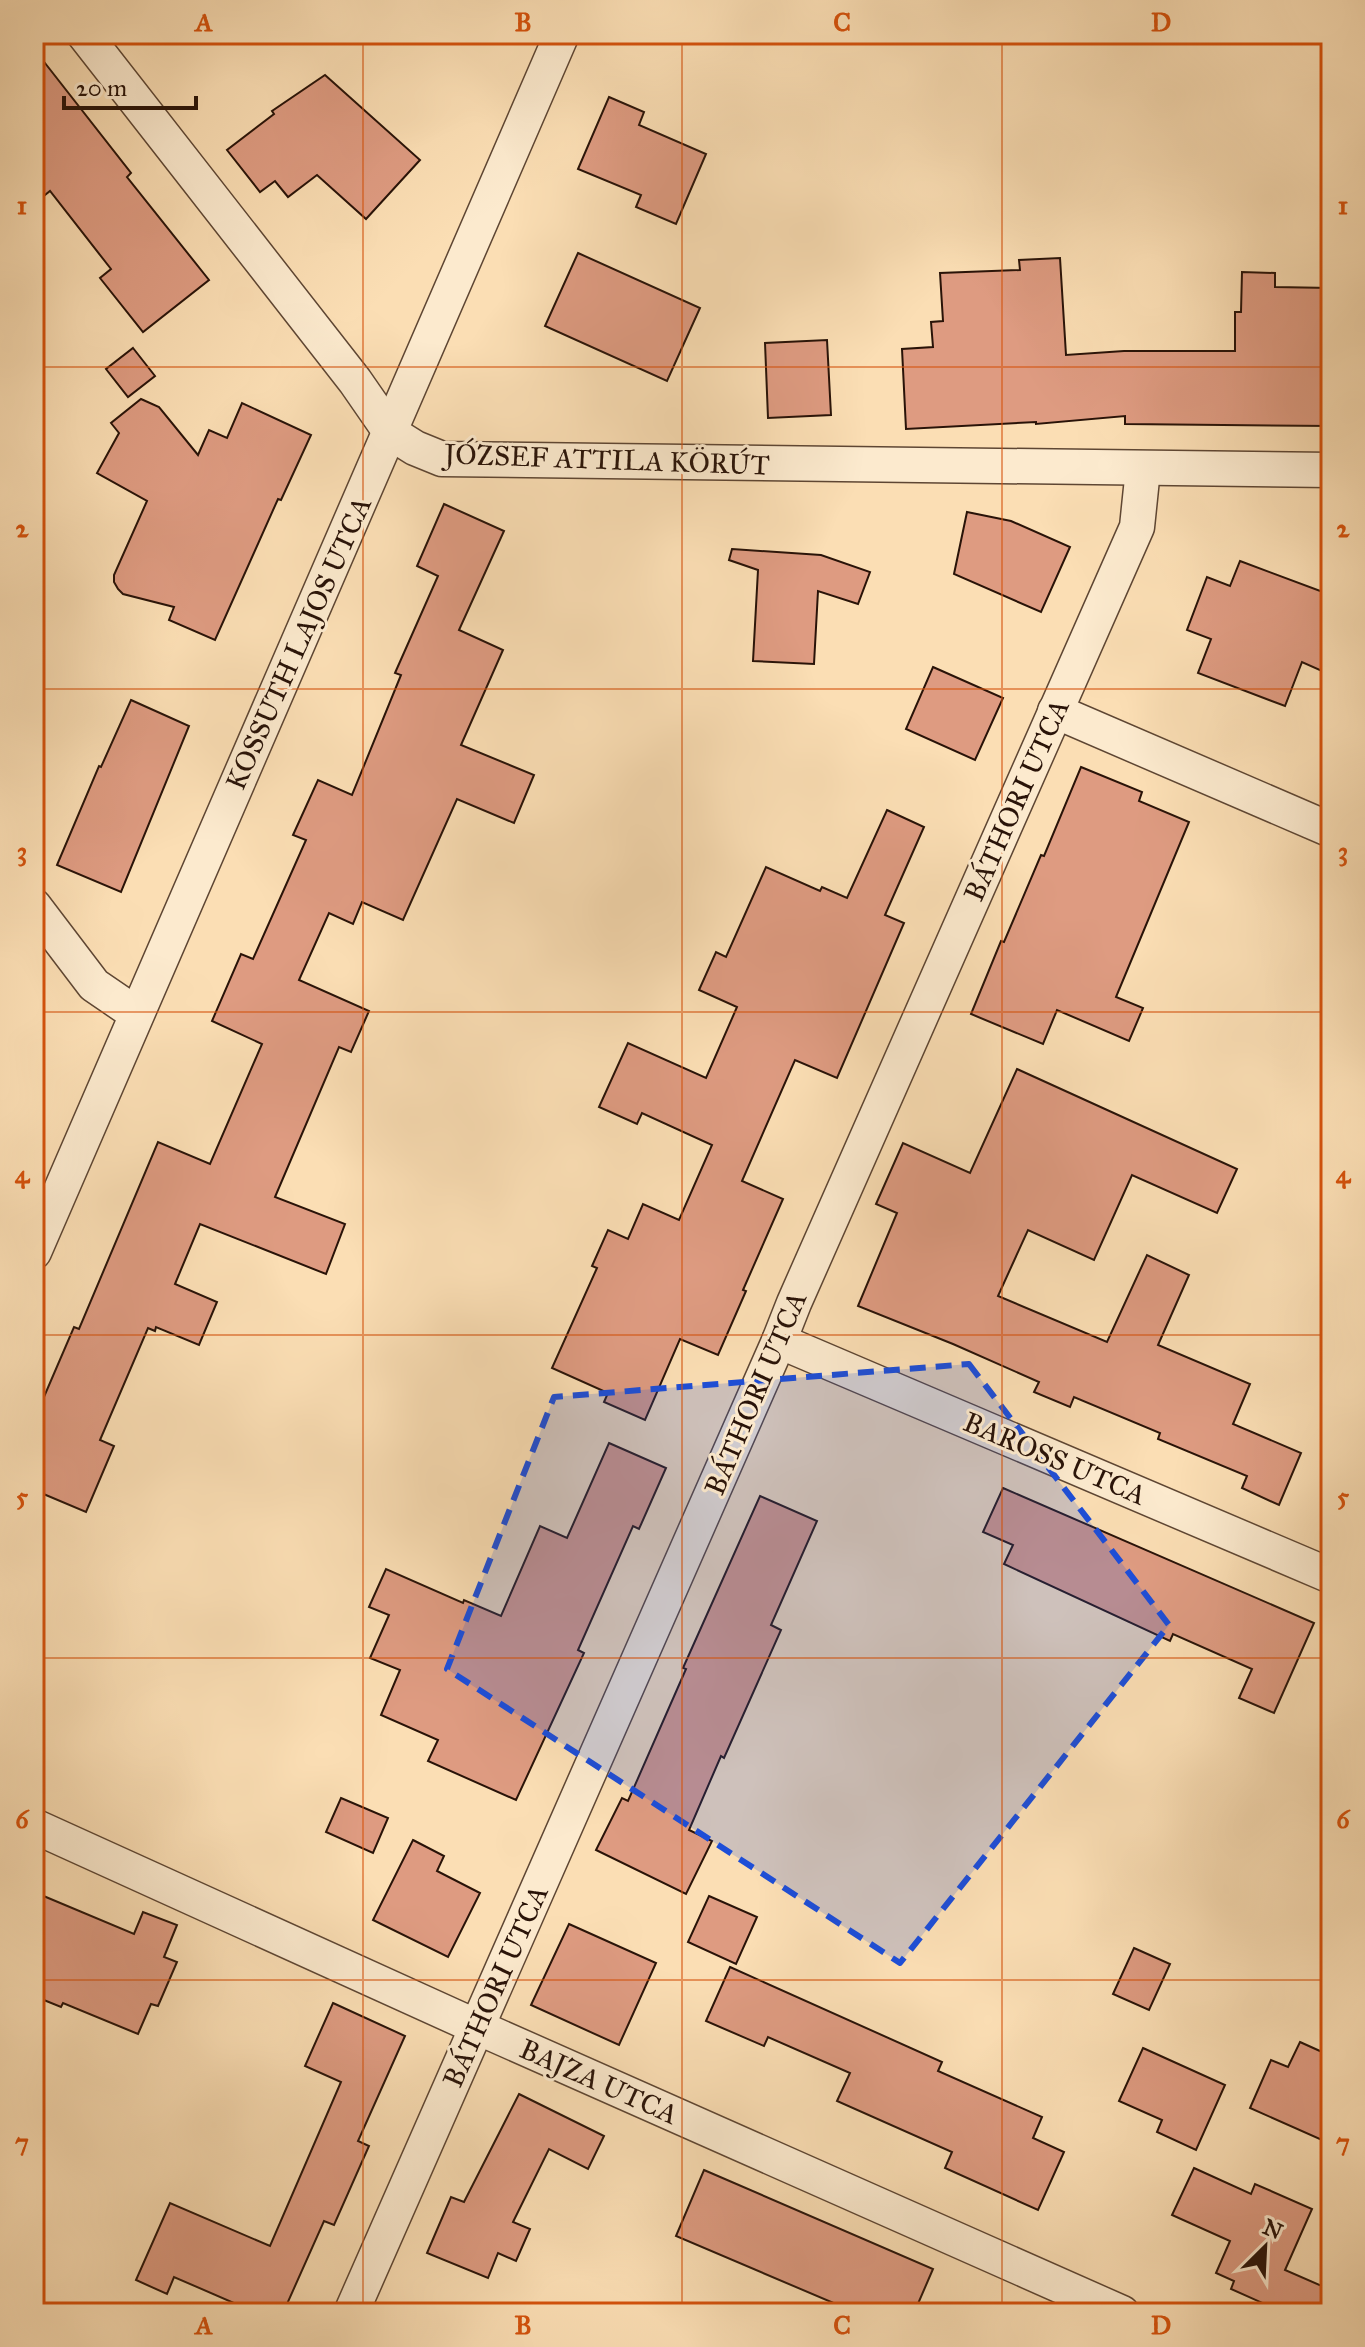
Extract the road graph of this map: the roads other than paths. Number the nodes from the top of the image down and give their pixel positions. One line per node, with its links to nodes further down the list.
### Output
1 (84, 34): 3 (street, JÓZSEF ATTILA KÖRÚT)
2 (562, 34): 3 (street, KOSSUTH LAJOS UTCA)
3 (391, 433): 4 (street, JÓZSEF ATTILA KÖRÚT); 9 (street, KOSSUTH LAJOS UTCA)
4 (1143, 469): 5 (street, JÓZSEF ATTILA KÖRÚT); 6 (street, BÁTHORI UTCA)
5 (1331, 470)
6 (1055, 711): 7 (street); 11 (street, BÁTHORI UTCA)
7 (1331, 830)
8 (34, 906): 9 (street)
9 (135, 1013): 10 (street, KOSSUTH LAJOS UTCA)
10 (34, 1252)
11 (779, 1341): 12 (street, BAROSS UTCA); 14 (street, BÁTHORI UTCA)
12 (1331, 1576)
13 (34, 1826): 14 (street, BAJZA UTCA)
14 (477, 2027): 15 (street, BÁTHORI UTCA); 16 (street, BAJZA UTCA)
15 (351, 2313)
16 (1122, 2313)

